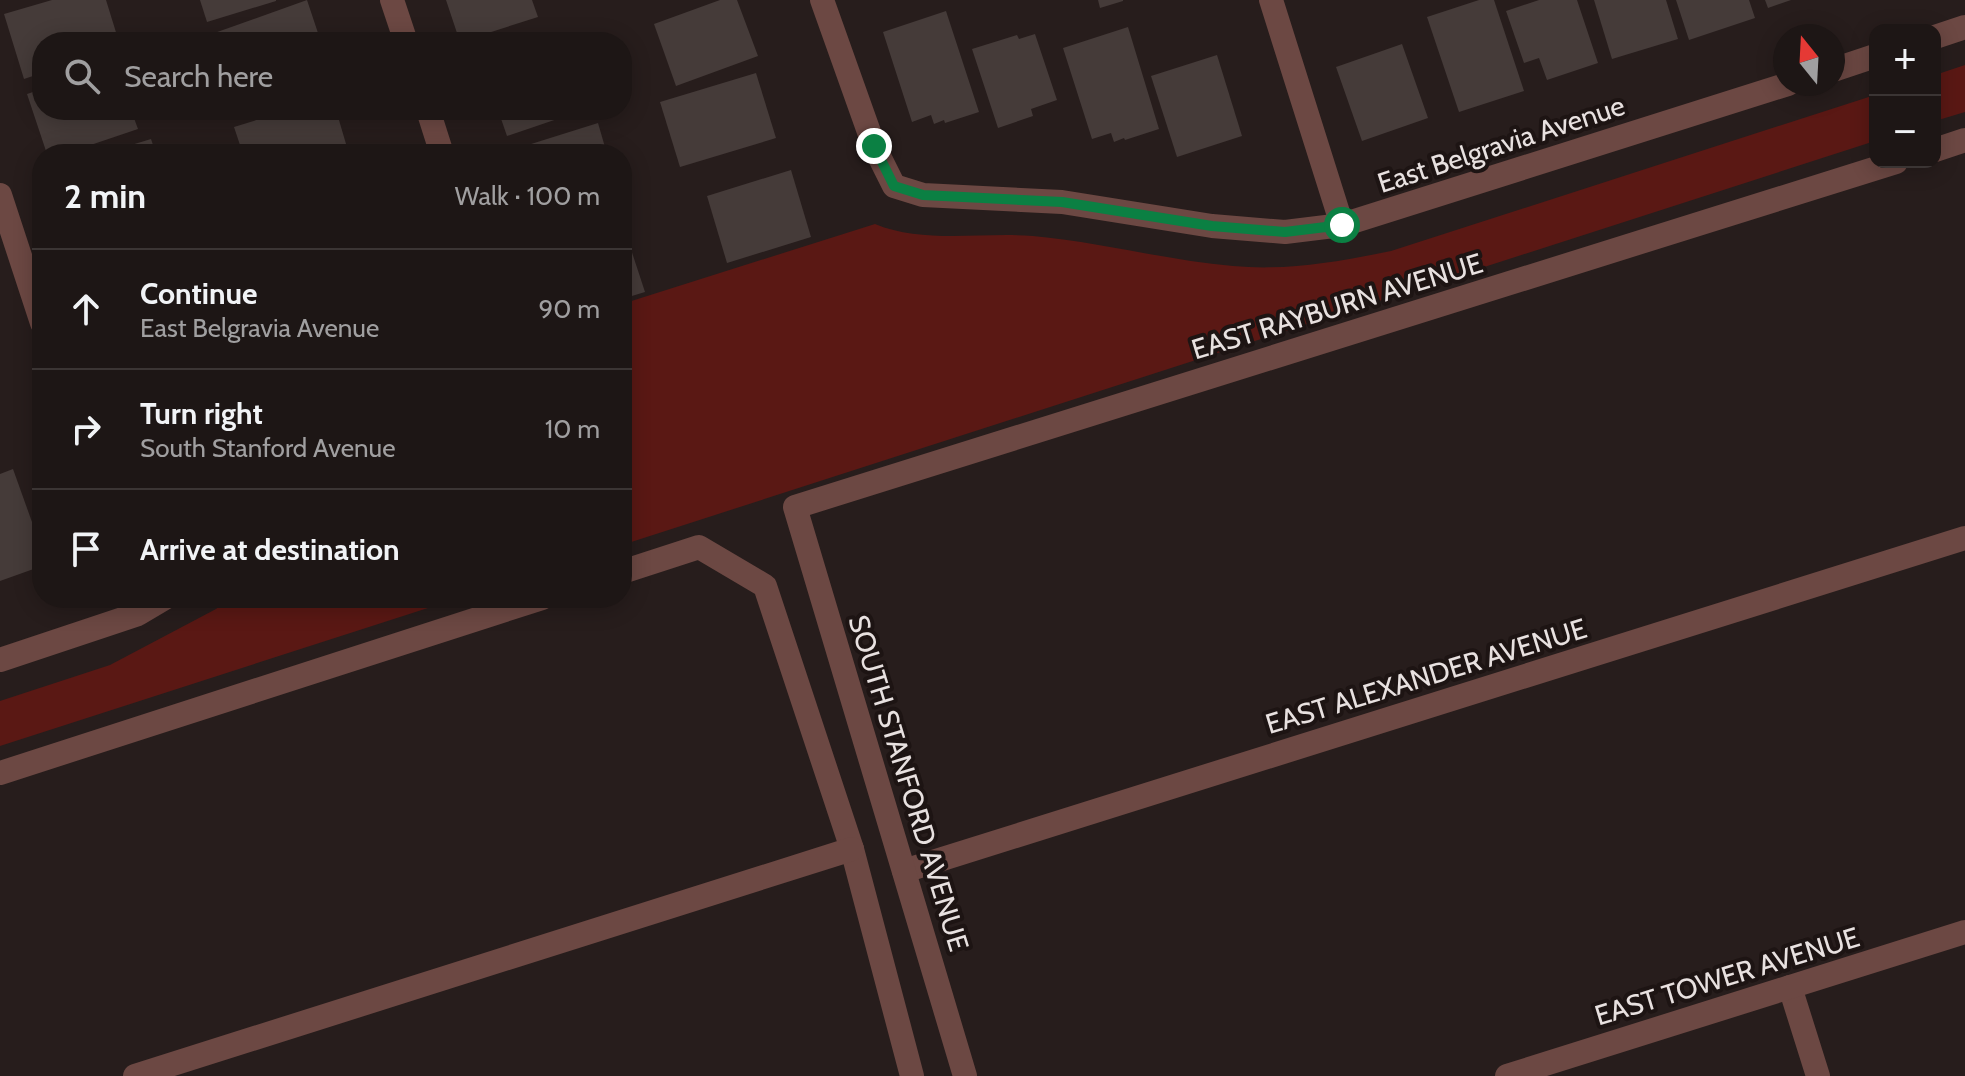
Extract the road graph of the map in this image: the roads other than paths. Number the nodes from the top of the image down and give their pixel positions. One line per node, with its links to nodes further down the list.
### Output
1 (392, 0): 5 (street)
2 (822, 0): 16 (street, East Belgravia Avenue)
3 (1271, 0): 16 (street)
4 (1965, 27): 6 (street)
5 (403, 32)
6 (1941, 35)
7 (1869, 58): 8 (street)
8 (1845, 66)
9 (1773, 89): 16 (street, East Belgravia Avenue)
10 (431, 120): 12 (street)
11 (1965, 140): 13 (street)
12 (439, 144)
13 (1941, 148)
14 (1877, 168): 19 (street, EAST RAYBURN AVENUE)
15 (0, 195): 17 (street)
16 (1342, 225)
17 (5, 226): 18 (street)
18 (32, 297)
19 (795, 507): 27 (street, SOUTH STANFORD AVENUE)
20 (1965, 538): 27 (street, EAST ALEXANDER AVENUE)
21 (632, 569): 26 (street)
22 (130, 608): 24 (street)
23 (511, 608): 25 (street)
24 (0, 660)
25 (0, 773)
26 (852, 849): 30 (street); 31 (street)
27 (904, 871): 32 (street, SOUTH STANFORD AVENUE)
28 (1965, 932): 29 (street, EAST TOWER AVENUE)
29 (1790, 987): 33 (street, EAST TOWER AVENUE); 34 (street)
30 (135, 1076)
31 (912, 1076)
32 (965, 1076)
33 (1507, 1076)
34 (1818, 1076)

